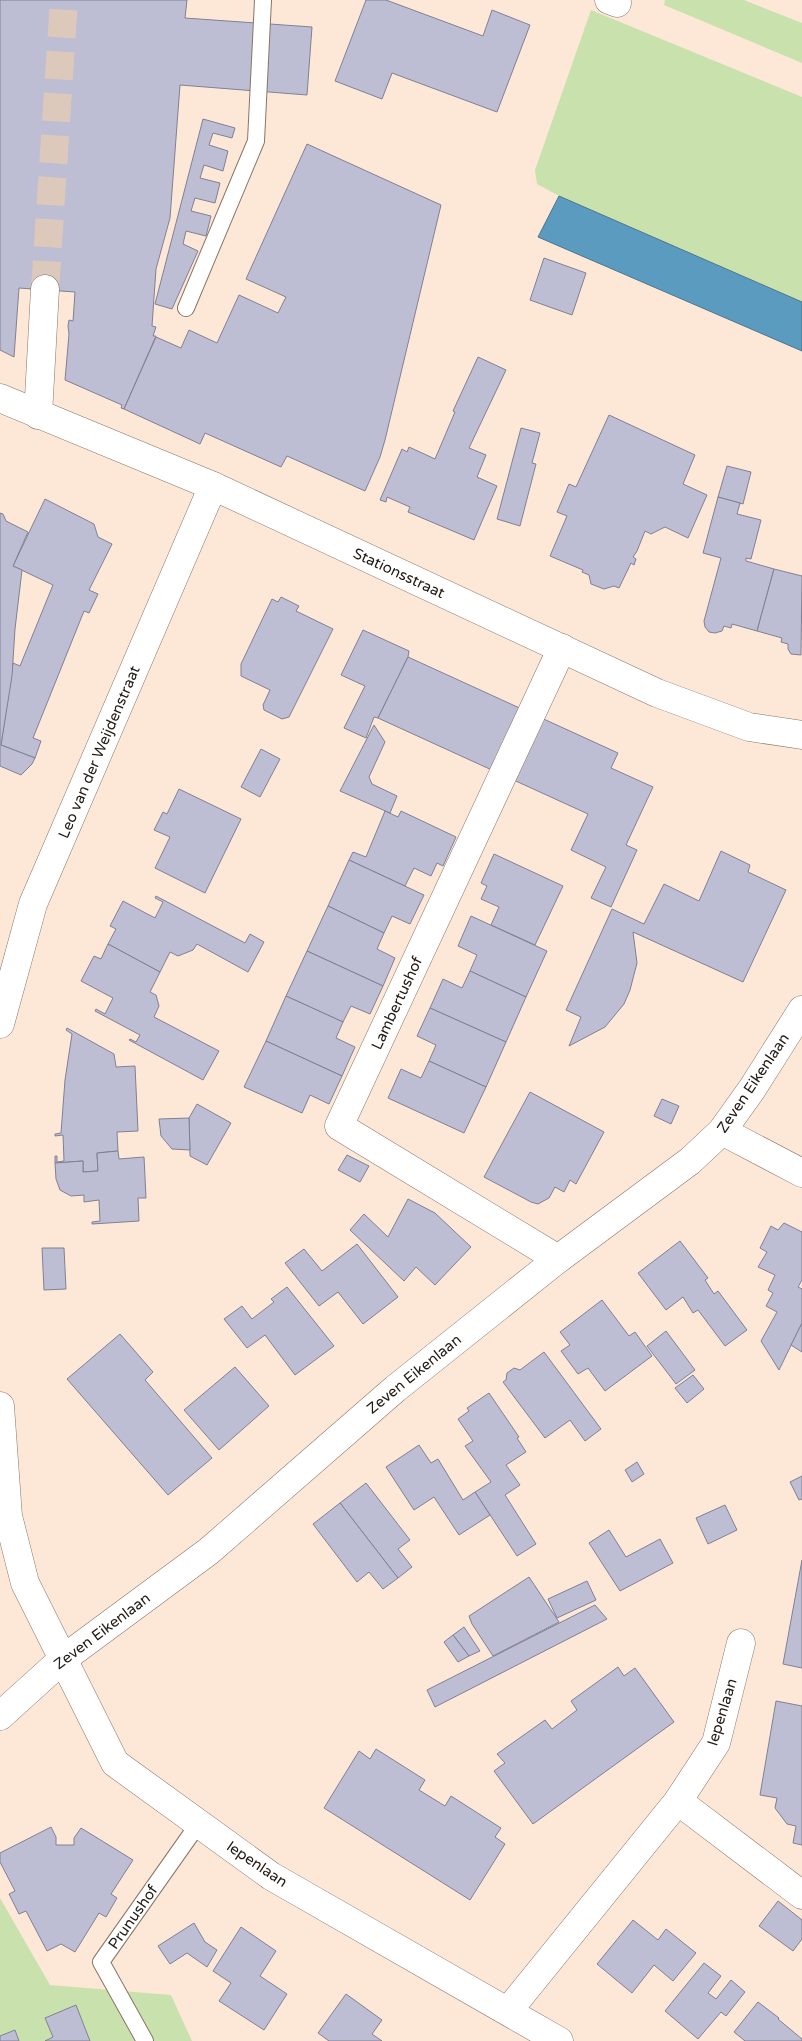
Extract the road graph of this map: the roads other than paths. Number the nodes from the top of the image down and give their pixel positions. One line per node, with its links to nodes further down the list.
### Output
1 (263, 0): 3 (lane)
2 (45, 290): 5 (street)
3 (186, 308)
4 (0, 398): 5 (street, Stationsstraat)
5 (38, 415): 6 (street, Stationsstraat)
6 (213, 486): 7 (street, Stationsstraat); 10 (street, Leo van der Weijdenstraat)
7 (562, 648): 8 (street, Stationsstraat); 13 (street, Lambertushof)
8 (802, 735)
9 (802, 1010): 11 (street, Zeven Eikenlaan)
10 (0, 1024)
11 (722, 1131): 12 (street); 13 (street, Zeven Eikenlaan)
12 (802, 1173)
13 (558, 1259): 16 (street, Zeven Eikenlaan)
14 (0, 1406): 16 (street)
15 (741, 1643): 18 (street, Iepenlaan)
16 (63, 1659): 17 (street, Zeven Eikenlaan); 19 (street, Iepenlaan)
17 (0, 1716)
18 (678, 1802): 20 (street); 21 (street, Iepenlaan)
19 (199, 1823): 21 (street, Iepenlaan); 22 (lane, Prunushof)
20 (802, 1895)
21 (508, 2010): 23 (street, Iepenlaan)
22 (145, 2041)
23 (559, 2041)

